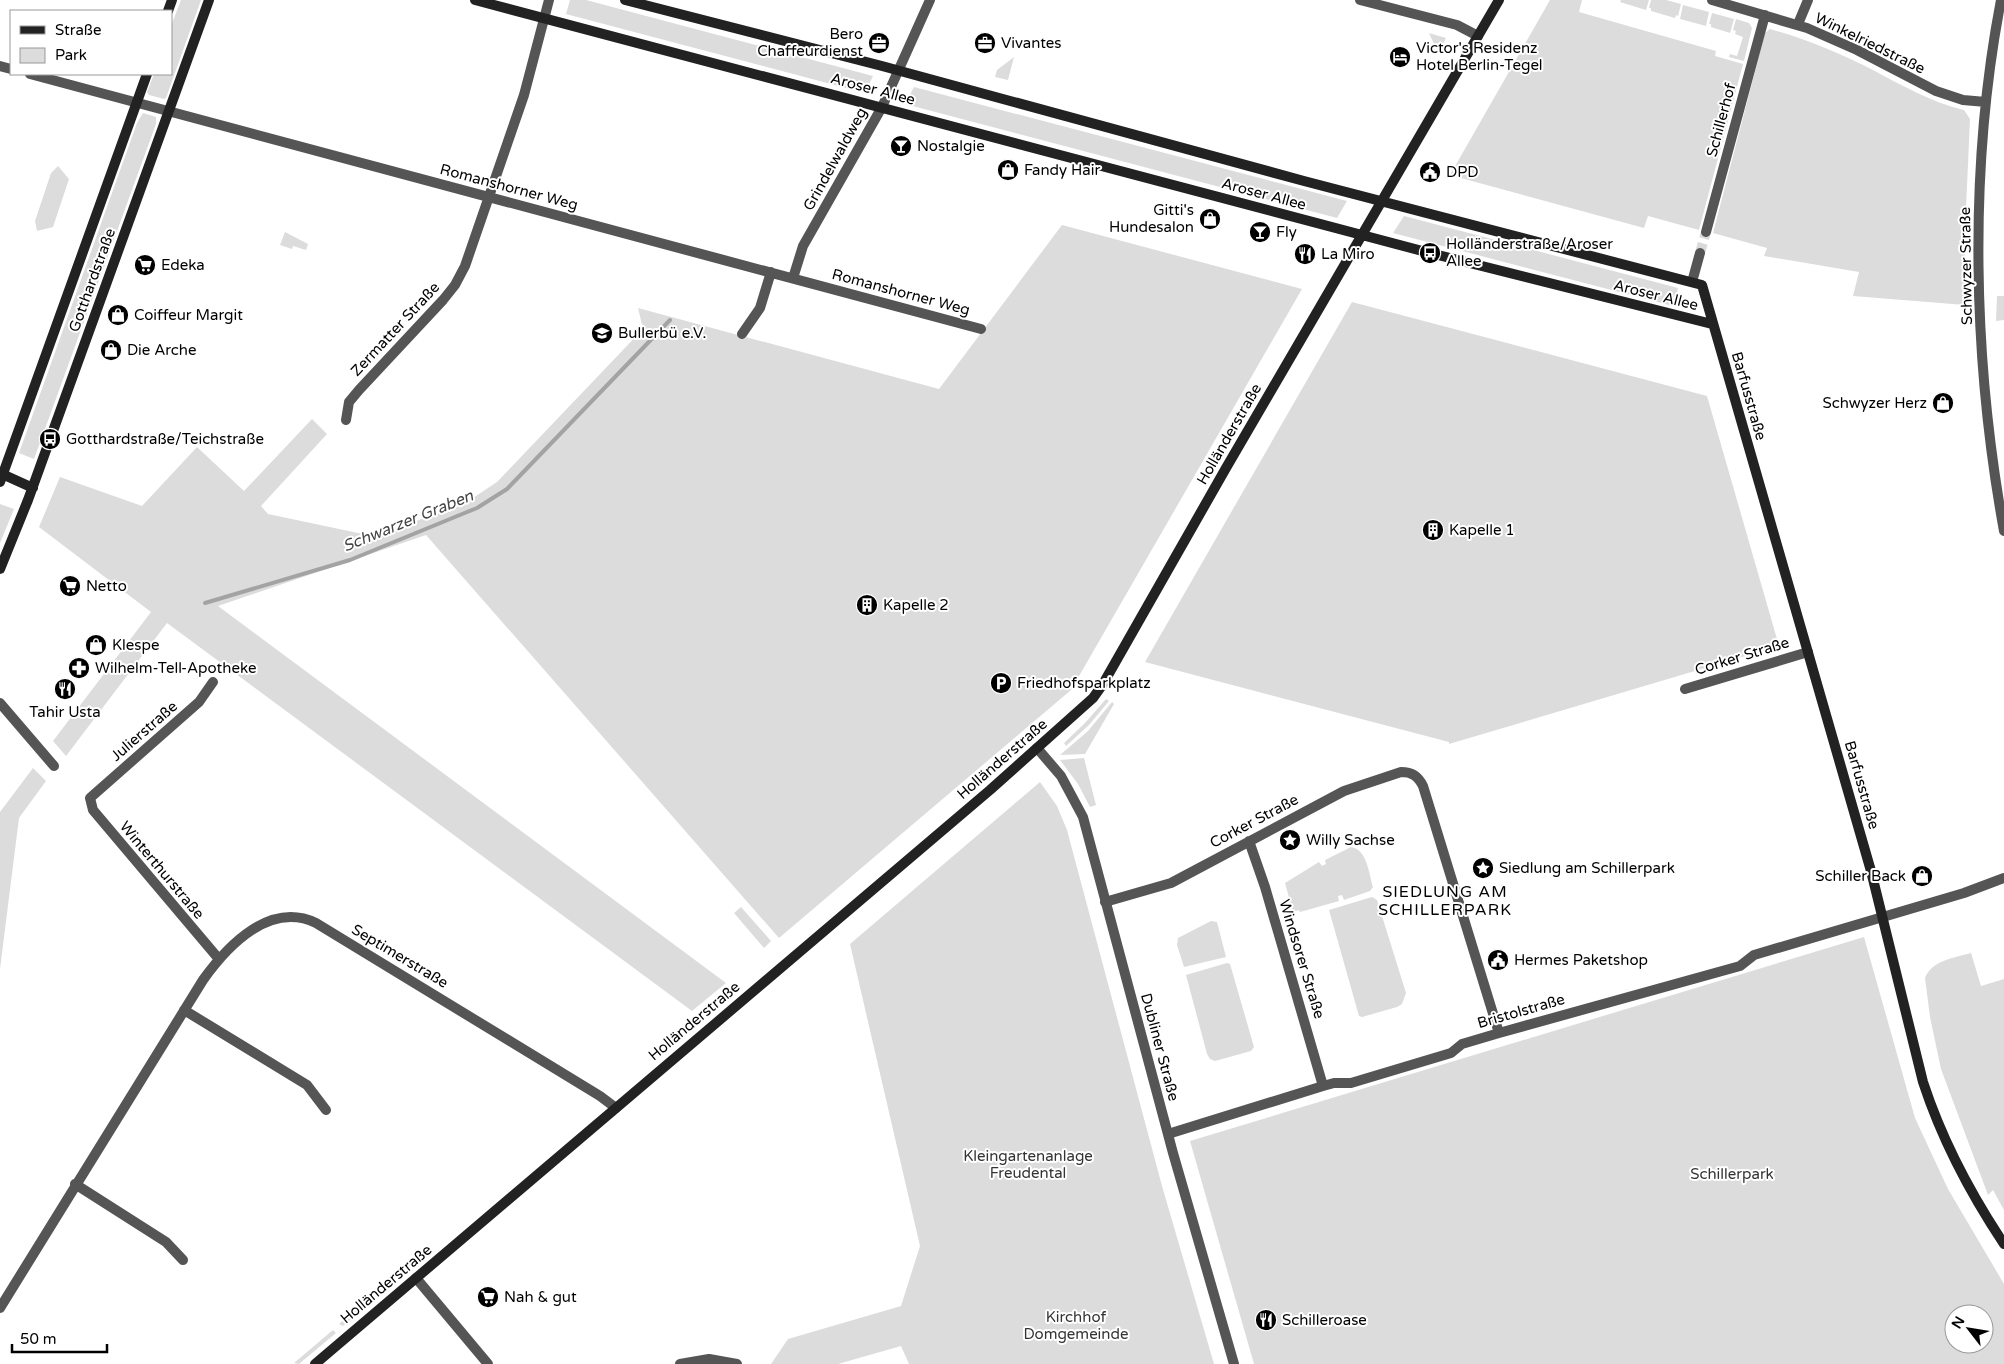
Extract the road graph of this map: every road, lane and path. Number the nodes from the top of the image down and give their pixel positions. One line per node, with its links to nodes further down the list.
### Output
1 (209, 0): 21 (main road, Gotthardstraße)
2 (475, 0): 12 (main road, Aroser Allee)
3 (549, 0): 12 (street, Zermatter Straße)
4 (625, 0): 15 (main road, Aroser Allee)
5 (930, 0): 15 (street, Grindelwaldweg)
6 (1360, 0): 14 (street)
7 (1499, 0): 14 (main road, Holländerstraße)
8 (1712, 0): 11 (street, Winkelriedstraße)
9 (1808, 0): 13 (street)
10 (2001, 0): 19 (street, Schwyzer Straße)
11 (1765, 16): 13 (street, Winkelriedstraße); 24 (street, Schillerhof)
12 (544, 18): 20 (main road, Aroser Allee); 22 (street, Zermatter Straße)
13 (1798, 24): 19 (street, Winkelriedstraße)
14 (1478, 36): 23 (main road, Holländerstraße)
15 (899, 71): 20 (street, Grindelwaldweg); 23 (main road, Aroser Allee)
16 (34, 75): 18 (street, Romanshorner Weg)
17 (146, 75): 18 (main road, Gotthardstraße)
18 (137, 102): 21 (street, Romanshorner Weg); 34 (main road, Gotthardstraße)
19 (1986, 102): 36 (street, Schwyzer Straße)
20 (882, 107): 25 (main road, Aroser Allee); 28 (street, Grindelwaldweg)
21 (168, 111): 22 (street, Romanshorner Weg); 35 (main road, Gotthardstraße)
22 (489, 197): 27 (street, Romanshorner Weg); 33 (street, Zermatter Straße)
23 (1383, 200): 25 (main road, Holländerstraße); 29 (main road, Aroser Allee)
24 (1706, 232)
25 (1363, 235): 30 (main road, Aroser Allee); 42 (main road, Holländerstraße)
26 (1700, 253): 29 (street)
27 (771, 272): 28 (street, Romanshorner Weg); 32 (street)
28 (793, 278): 31 (street, Romanshorner Weg)
29 (1692, 282): 30 (main road, Aroser Allee)
30 (1712, 324): 38 (main road, Barfusstraße)
31 (981, 329)
32 (742, 334)
33 (346, 420)
34 (1, 477): 35 (main road)
35 (32, 488): 37 (main road, Gotthardstraße)
36 (2004, 531)
37 (0, 569)
38 (1808, 652): 40 (street, Corker Straße); 48 (main road, Barfusstraße)
39 (212, 682): 44 (street, Julierstraße)
40 (1685, 690)
41 (0, 703): 43 (street)
42 (1038, 748): 47 (street, Dubliner Straße); 53 (main road, Holländerstraße)
43 (54, 766)
44 (90, 798): 49 (street, Winterthurstraße)
45 (1249, 841): 47 (street, Corker Straße); 51 (street, Corker Straße); 52 (street, Windsorer Straße)
46 (2004, 878): 48 (street)
47 (1105, 902): 55 (street, Dubliner Straße)
48 (1884, 918): 51 (street, Bristolstraße); 57 (main road, Barfusstraße)
49 (218, 958): 50 (street, Septimerstraße); 53 (street, Septimerstraße)
50 (184, 1010): 54 (street); 56 (street, Septimerstraße)
51 (1499, 1033): 52 (street, Bristolstraße)
52 (1323, 1086): 55 (street, Bristolstraße)
53 (616, 1108): 59 (main road, Holländerstraße)
54 (326, 1110)
55 (1168, 1134): 65 (street, Dubliner Straße)
56 (76, 1184): 58 (street); 60 (street, Septimerstraße)
57 (2004, 1244)
58 (183, 1260)
59 (416, 1278): 61 (main road, Holländerstraße); 62 (street)
60 (0, 1308)
61 (315, 1364)
62 (488, 1364)
63 (680, 1364): 64 (street)
64 (737, 1364)
65 (1234, 1364)

